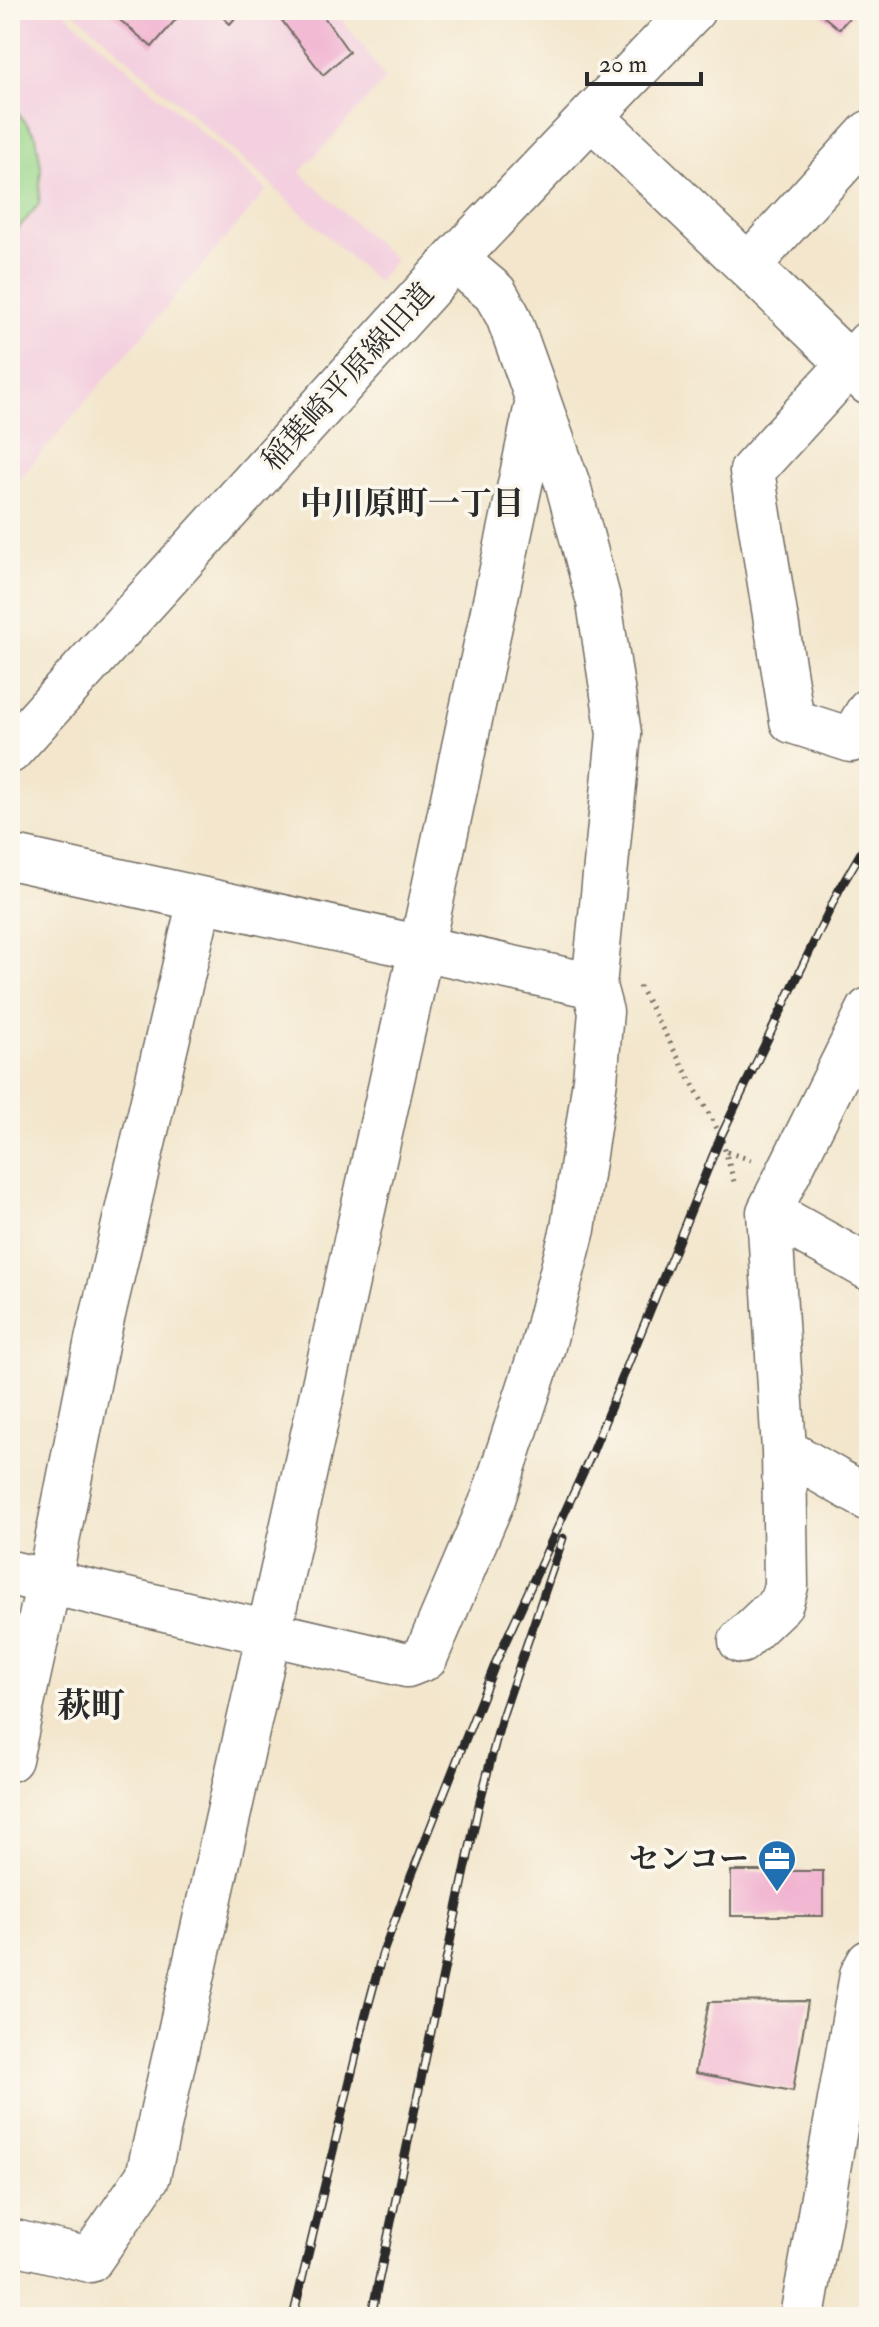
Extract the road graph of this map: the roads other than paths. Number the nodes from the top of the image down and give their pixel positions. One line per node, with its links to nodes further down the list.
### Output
1 (693, 10): 2 (street, 稲葉崎平原線旧道)
2 (592, 117): 4 (street, 稲葉崎平原線旧道); 5 (street)
3 (869, 133): 5 (street)
4 (455, 259): 7 (street); 9 (street, 稲葉崎平原線旧道)
5 (748, 266): 6 (street)
6 (862, 364): 8 (street)
7 (538, 400): 12 (street); 13 (street)
8 (869, 710)
9 (10, 751)
10 (10, 857): 11 (street)
11 (200, 900): 12 (street); 19 (street)
12 (421, 949): 13 (street); 20 (street)
13 (615, 984): 20 (street)
14 (865, 1029): 15 (street)
15 (754, 1204): 16 (street); 17 (street)
16 (869, 1268)
17 (784, 1450): 18 (street); 21 (street)
18 (869, 1499)
19 (30, 1577): 20 (street); 22 (street)
20 (269, 1633): 24 (street)
21 (741, 1641)
22 (10, 1759)
23 (867, 1970): 25 (street)
24 (10, 2241)
25 (802, 2317)

